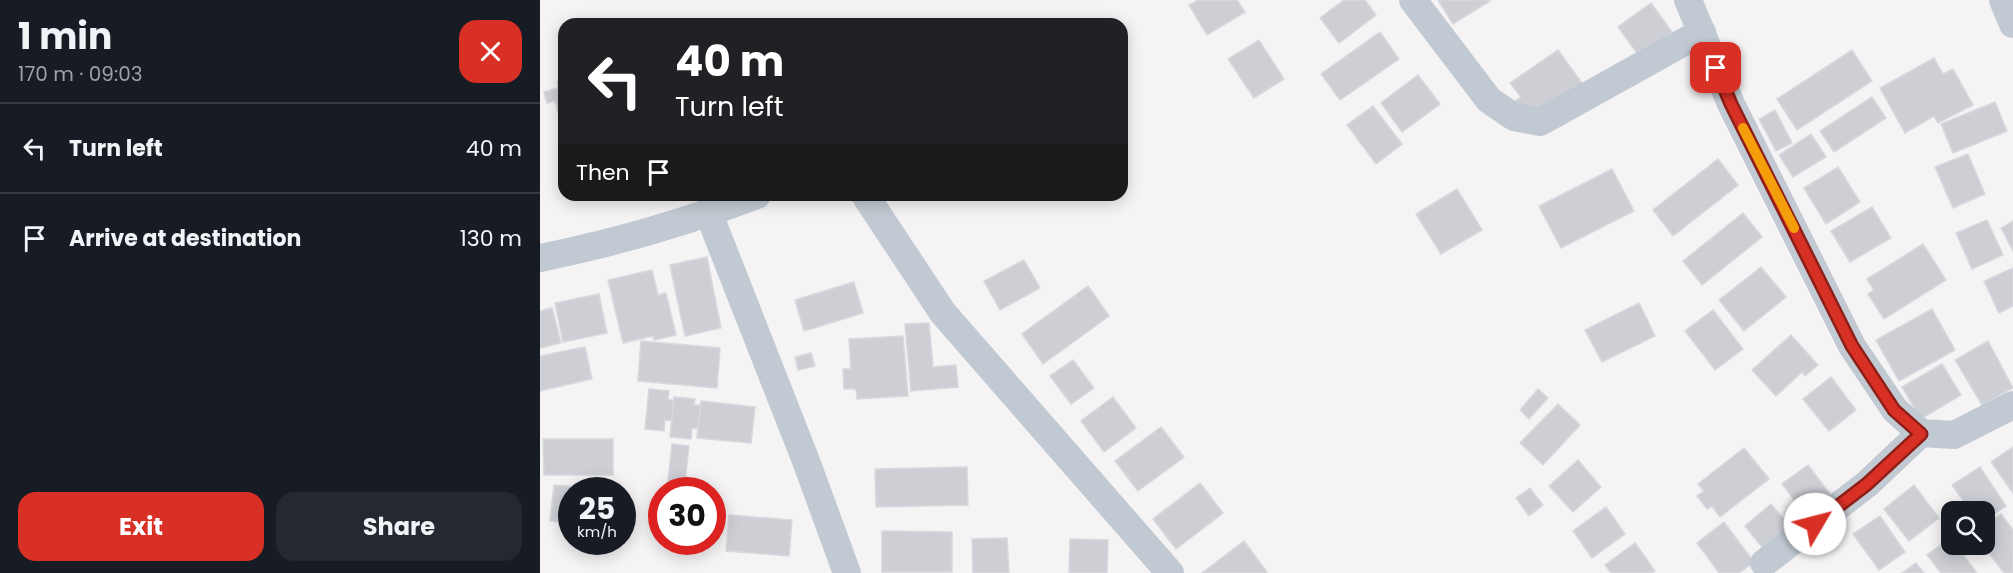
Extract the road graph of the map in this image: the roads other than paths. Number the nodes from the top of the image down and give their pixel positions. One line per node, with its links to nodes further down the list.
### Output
1 (1413, 0): 5 (street)
2 (1688, 0): 5 (street)
3 (2003, 0): 4 (street)
4 (2013, 24)
5 (1702, 32): 11 (street)
6 (742, 201): 8 (street)
7 (869, 201): 12 (street)
8 (709, 214): 9 (street); 14 (street)
9 (540, 258)
10 (2013, 405): 11 (street)
11 (1921, 434): 13 (street)
12 (1147, 560): 15 (street)
13 (1764, 563)
14 (846, 573)
15 (1170, 573)

